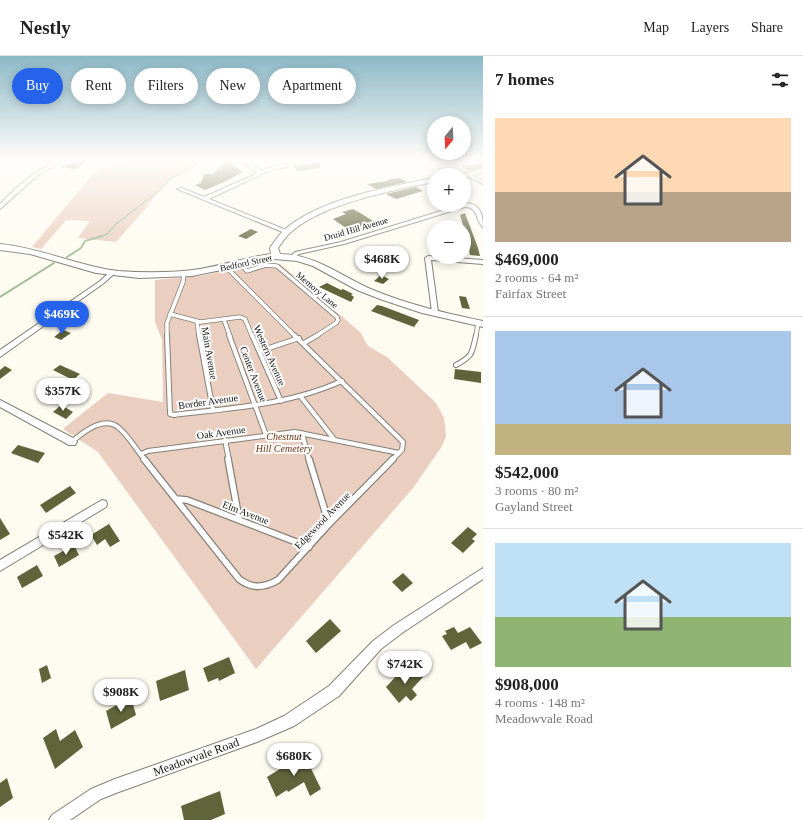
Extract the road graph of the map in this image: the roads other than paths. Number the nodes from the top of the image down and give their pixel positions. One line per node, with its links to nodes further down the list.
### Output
1 (13, 196): 6 (street)
2 (199, 196): 5 (street)
3 (211, 196): 5 (street)
4 (365, 196): 8 (main road)
5 (206, 198): 8 (street)
6 (0, 208)
7 (483, 225): 11 (street, Druid Hill Avenue)
8 (287, 232): 10 (main road)
9 (0, 247): 15 (main road, Bedford Street)
10 (276, 256): 11 (main road, Bedford Street); 13 (main road, Bedford Street)
11 (292, 257): 17 (main road, Bedford Street)
12 (483, 262): 17 (street)
13 (238, 263): 14 (main road, Bedford Street); 23 (lane, Memory Lane)
14 (226, 267): 16 (main road, Bedford Street); 22 (lane)
15 (112, 273): 16 (main road, Bedford Street); 25 (street)
16 (184, 274): 18 (lane, Border Avenue)
17 (435, 312): 21 (main road, Bedford Street)
18 (170, 314): 20 (lane); 32 (lane, Border Avenue)
19 (224, 320): 20 (lane); 24 (lane, Western Avenue); 31 (lane, Center Avenue)
20 (197, 322): 32 (lane, Main Avenue)
21 (480, 324): 26 (lane)
22 (299, 338): 23 (lane); 24 (lane)
23 (304, 343): 27 (lane)
24 (260, 351): 29 (lane, Western Avenue)
25 (0, 354)
26 (456, 365)
27 (342, 381): 28 (lane, Border Avenue); 38 (lane)
28 (301, 397): 29 (lane, Border Avenue); 35 (lane)
29 (281, 401): 31 (lane, Border Avenue)
30 (0, 403): 37 (street)
31 (256, 404): 32 (lane, Border Avenue); 34 (lane, Center Avenue)
32 (213, 410)
33 (302, 433): 34 (lane, Oak Avenue); 35 (lane, Oak Avenue); 43 (lane)
34 (266, 435): 36 (lane, Oak Avenue)
35 (334, 439): 38 (lane, Oak Avenue)
36 (225, 440): 39 (lane, Oak Avenue); 42 (lane)
37 (72, 442): 39 (lane, Edgewood Avenue)
38 (399, 453): 43 (lane, Edgewood Avenue)
39 (141, 454): 40 (lane, Edgewood Avenue)
40 (176, 499): 42 (lane, Elm Avenue); 44 (lane, Edgewood Avenue)
41 (102, 504): 45 (street)
42 (239, 519): 44 (lane, Elm Avenue)
43 (329, 524): 44 (lane, Edgewood Avenue)
44 (309, 547)
45 (0, 566)
46 (483, 573): 47 (street, Meadowvale Road)
47 (57, 820)

